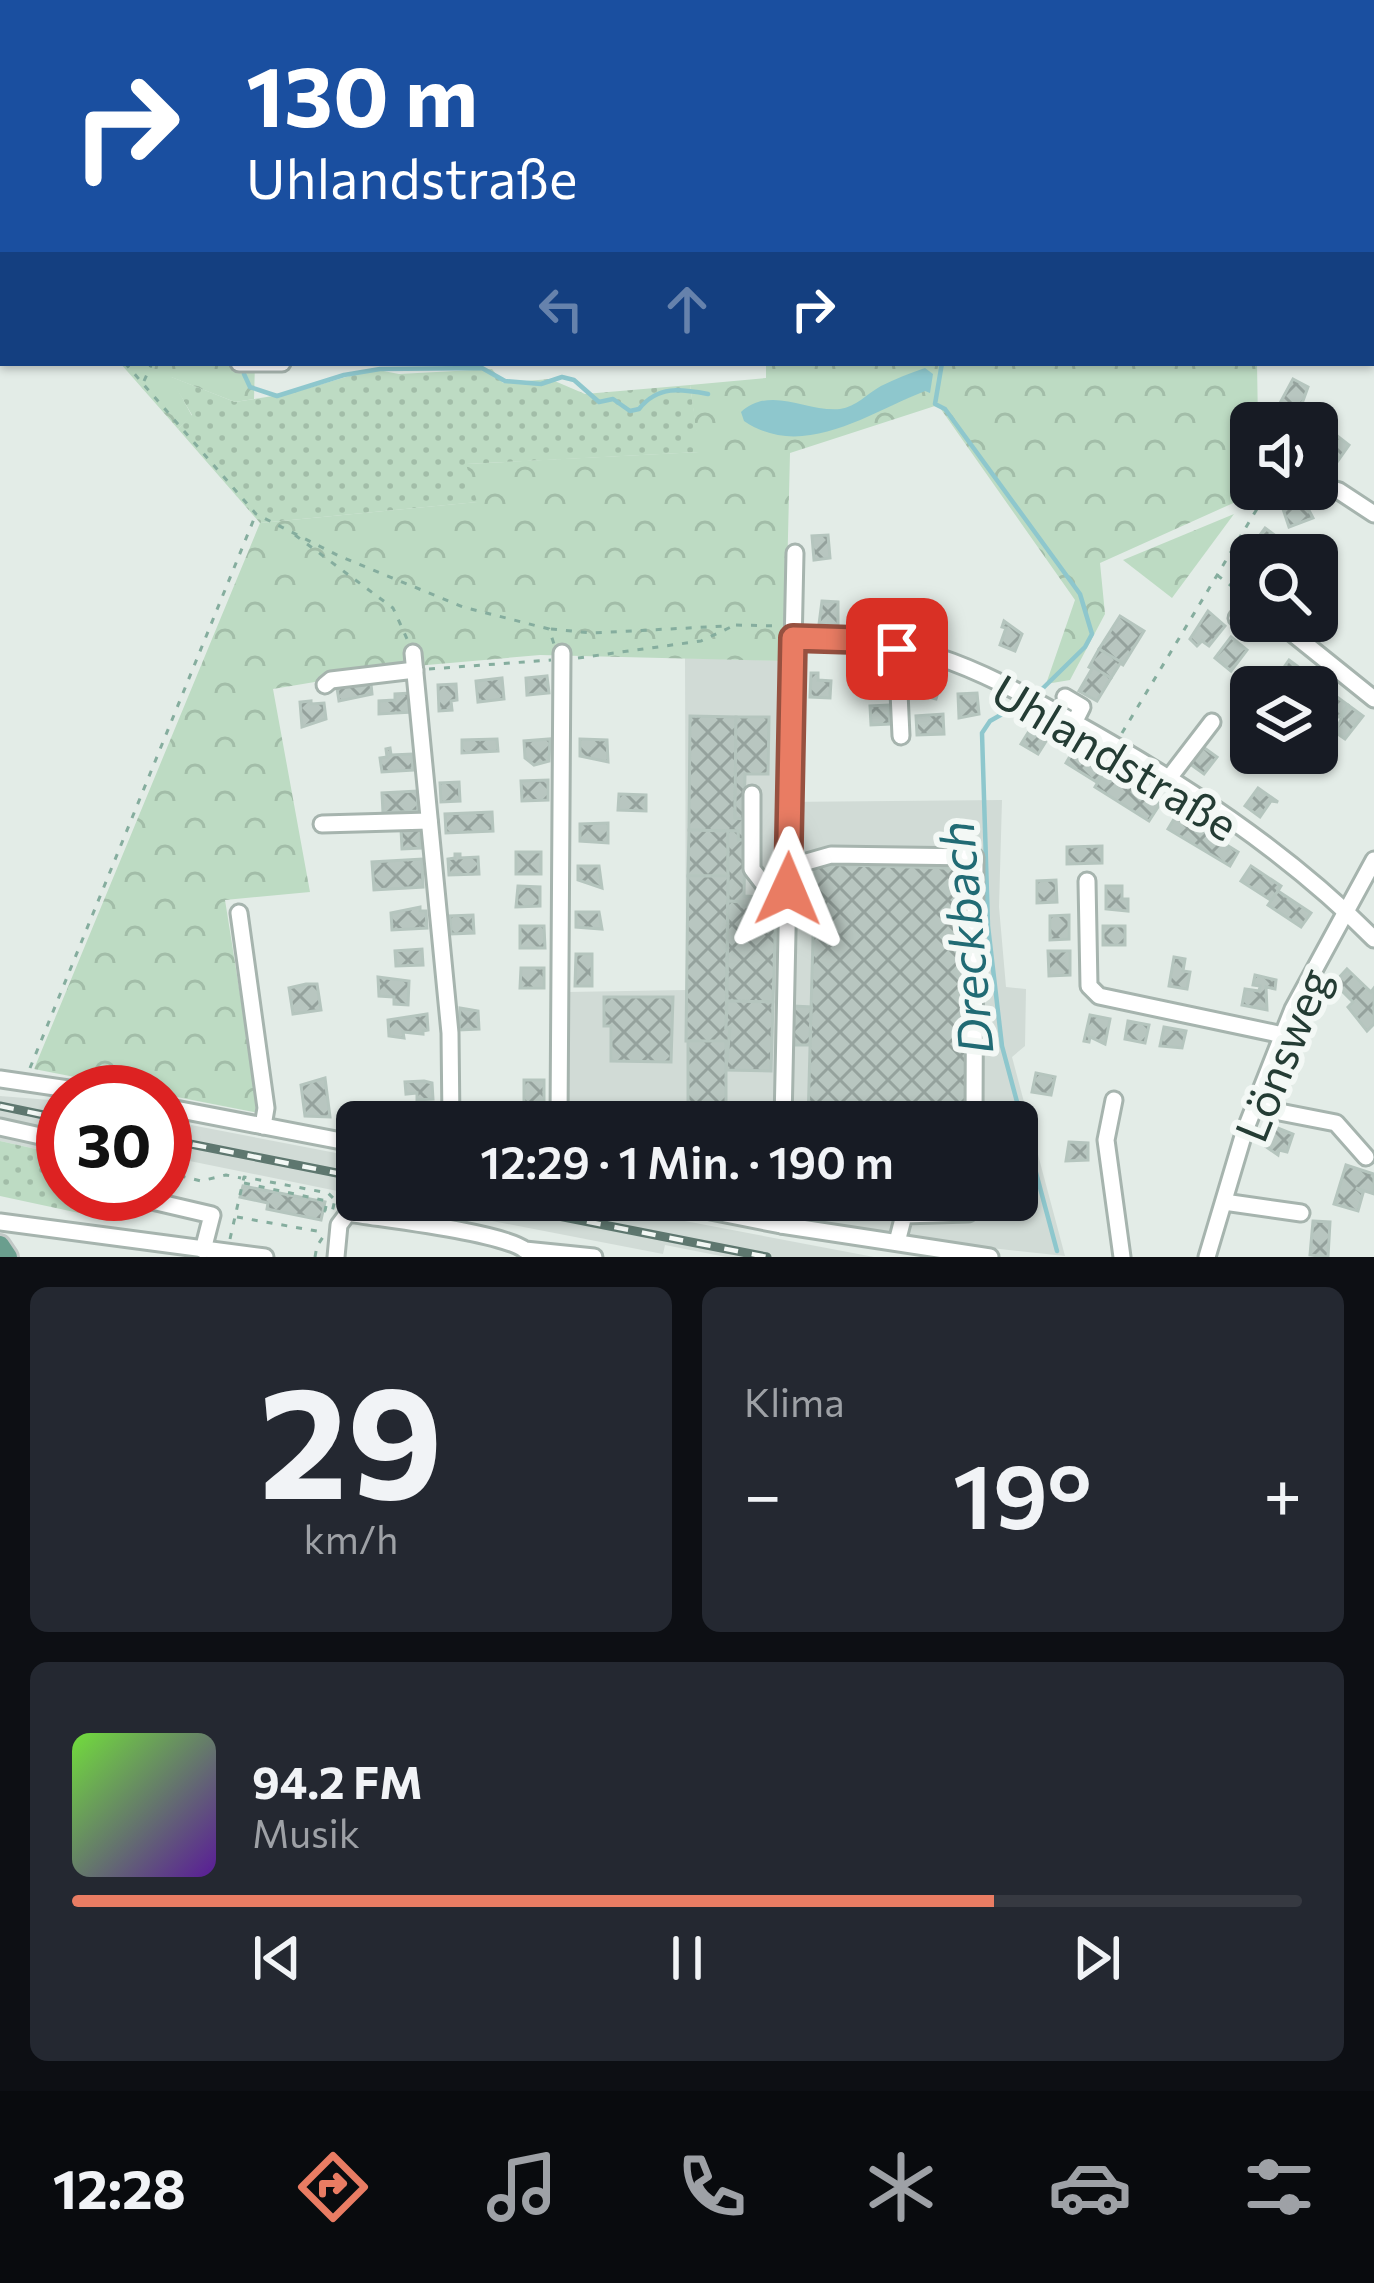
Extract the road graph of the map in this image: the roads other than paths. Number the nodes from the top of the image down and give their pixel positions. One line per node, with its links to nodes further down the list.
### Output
1 (1338, 490): 2 (street)
2 (1374, 514)
3 (795, 553): 4 (street)
4 (792, 633): 6 (street, Uhlandstraße); 19 (street)
5 (1304, 642): 10 (street)
6 (897, 649): 12 (street, Uhlandstraße); 13 (street)
7 (562, 653): 30 (street)
8 (325, 685): 16 (street)
9 (1065, 697): 12 (street)
10 (1374, 699)
11 (1212, 722): 14 (street)
12 (1074, 723): 14 (street, Uhlandstraße)
13 (901, 736)
14 (1169, 778): 23 (street, Uhlandstraße)
15 (752, 794): 21 (street)
16 (430, 821): 17 (street); 29 (street)
17 (322, 824)
18 (1374, 860): 23 (street, Lönsweg)
19 (789, 862): 21 (street); 32 (street)
20 (1088, 881): 25 (street)
21 (788, 889): 31 (street)
22 (239, 913): 35 (street)
23 (1346, 914): 24 (street, Uhlandstraße); 25 (street, Lönsweg)
24 (1374, 939)
25 (1283, 1035): 33 (street, Lönsweg)
26 (0, 1079): 27 (street)
27 (36, 1084)
28 (1114, 1100): 57 (street)
29 (451, 1101)
30 (559, 1101)
31 (784, 1101)
32 (974, 1101)
33 (1254, 1107): 39 (street); 40 (street, Lönsweg)
34 (192, 1112): 35 (street)
35 (263, 1126): 38 (street)
36 (0, 1127): 37 (street)
37 (36, 1135)
38 (336, 1140)
39 (1366, 1157)
40 (1224, 1202): 42 (street); 58 (street, Lönsweg)
41 (192, 1210): 50 (street)
42 (1301, 1213)
43 (762, 1221): 47 (street)
44 (782, 1221): 47 (street)
45 (903, 1221): 48 (street)
46 (0, 1222): 50 (street)
47 (782, 1225): 48 (street)
48 (898, 1242): 56 (street)
49 (0, 1245): 52 (main road)
50 (203, 1250): 53 (street)
51 (524, 1253): 54 (street); 55 (street)
52 (8, 1257)
53 (266, 1257)
54 (336, 1257)
55 (594, 1257)
56 (990, 1257)
57 (1122, 1257)
58 (1207, 1257)

